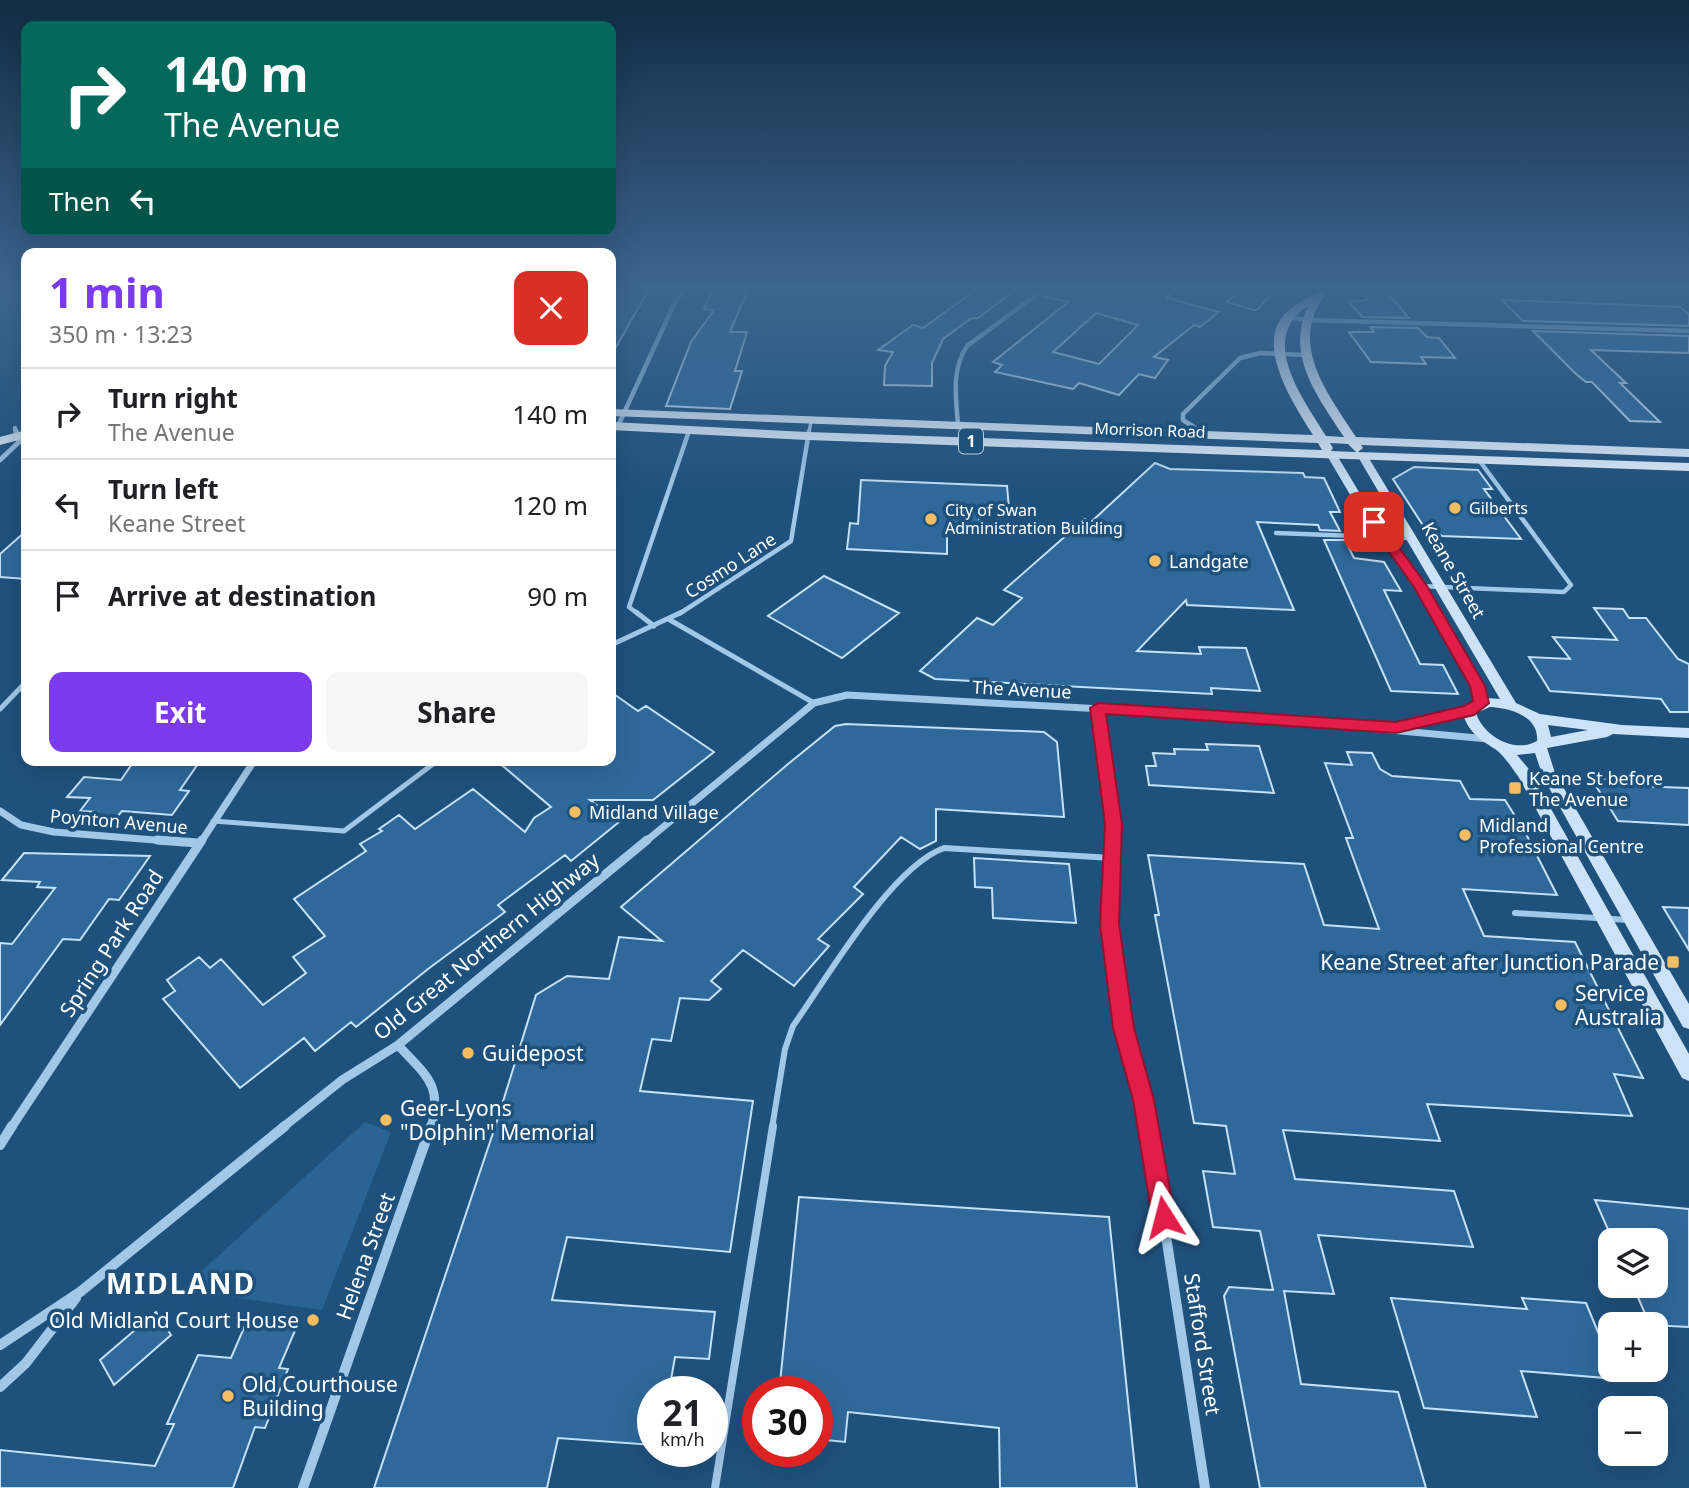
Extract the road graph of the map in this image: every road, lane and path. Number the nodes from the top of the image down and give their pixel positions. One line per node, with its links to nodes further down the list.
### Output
1 (647, 358): 6 (street)
2 (958, 358): 8 (street)
3 (1240, 358): 12 (street)
4 (1281, 358): 14 (main road)
5 (1307, 358): 16 (main road)
6 (616, 420): 7 (main road, Morrison Road / 1); 9 (main road, Morrison Road / 1)
7 (811, 421): 8 (main road, Morrison Road / 1); 13 (lane, Cosmo Lane)
8 (958, 425): 12 (main road, Morrison Road / 1)
9 (689, 430): 13 (main road, Morrison Road / 1); 29 (lane)
10 (21, 431): 11 (main road); 15 (main road); 21 (street)
11 (0, 432)
12 (1207, 435): 14 (main road, Morrison Road / 1)
13 (808, 436): 18 (main road, Morrison Road / 1); 28 (lane, Cosmo Lane)
14 (1322, 439): 16 (main road, Morrison Road / 1); 18 (main road)
15 (0, 441)
16 (1353, 441): 17 (main road, Morrison Road); 19 (main road)
17 (1689, 453)
18 (1331, 454): 19 (main road, Morrison Road / 1); 24 (street)
19 (1362, 455): 20 (main road, Morrison Road); 25 (street, Keane Street)
20 (1478, 459): 22 (main road, Morrison Road); 27 (lane)
21 (0, 460)
22 (1689, 467)
23 (1276, 533): 24 (lane)
24 (1385, 537): 25 (lane); 26 (street)
25 (1413, 538): 27 (street, Keane Street)
26 (1420, 586): 27 (lane); 34 (street)
27 (1442, 587): 33 (street, Keane Street)
28 (670, 620): 29 (lane, Cosmo Lane); 32 (lane)
29 (654, 626): 30 (lane, Cosmo Lane)
30 (616, 643)
31 (21, 687): 36 (lane)
32 (814, 703): 35 (street, The Avenue); 53 (street, Old Great Northern Highway)
33 (1511, 705): 34 (street); 37 (street)
34 (1475, 707): 38 (street, The Avenue); 41 (street)
35 (1098, 708): 38 (street, The Avenue); 48 (street, Stafford Street)
36 (0, 709)
37 (1534, 718): 39 (street); 42 (street)
38 (1396, 728): 41 (street, The Avenue)
39 (1622, 730): 40 (street); 42 (street)
40 (1689, 733)
41 (1494, 742): 42 (street); 50 (street)
42 (1542, 745): 51 (street)
43 (251, 766): 46 (street, Spring Park Road)
44 (431, 766): 46 (lane)
45 (0, 811): 47 (street, Poynton Avenue)
46 (213, 821): 47 (street, Spring Park Road)
47 (198, 843): 55 (street, Spring Park Road)
48 (1112, 858): 60 (lane); 61 (street, Stafford Street)
49 (1515, 913): 50 (lane)
50 (1603, 918): 51 (lane); 54 (street)
51 (1632, 920): 52 (street)
52 (1689, 1021)
53 (398, 1045): 56 (street, Old Great Northern Highway); 59 (street, Helena Street)
54 (1689, 1072)
55 (0, 1144)
56 (80, 1292): 57 (street, Old Great Northern Highway); 58 (street, Old Great Northern Highway)
57 (0, 1345)
58 (0, 1387)
59 (303, 1488)
60 (715, 1488)
61 (1205, 1488)

